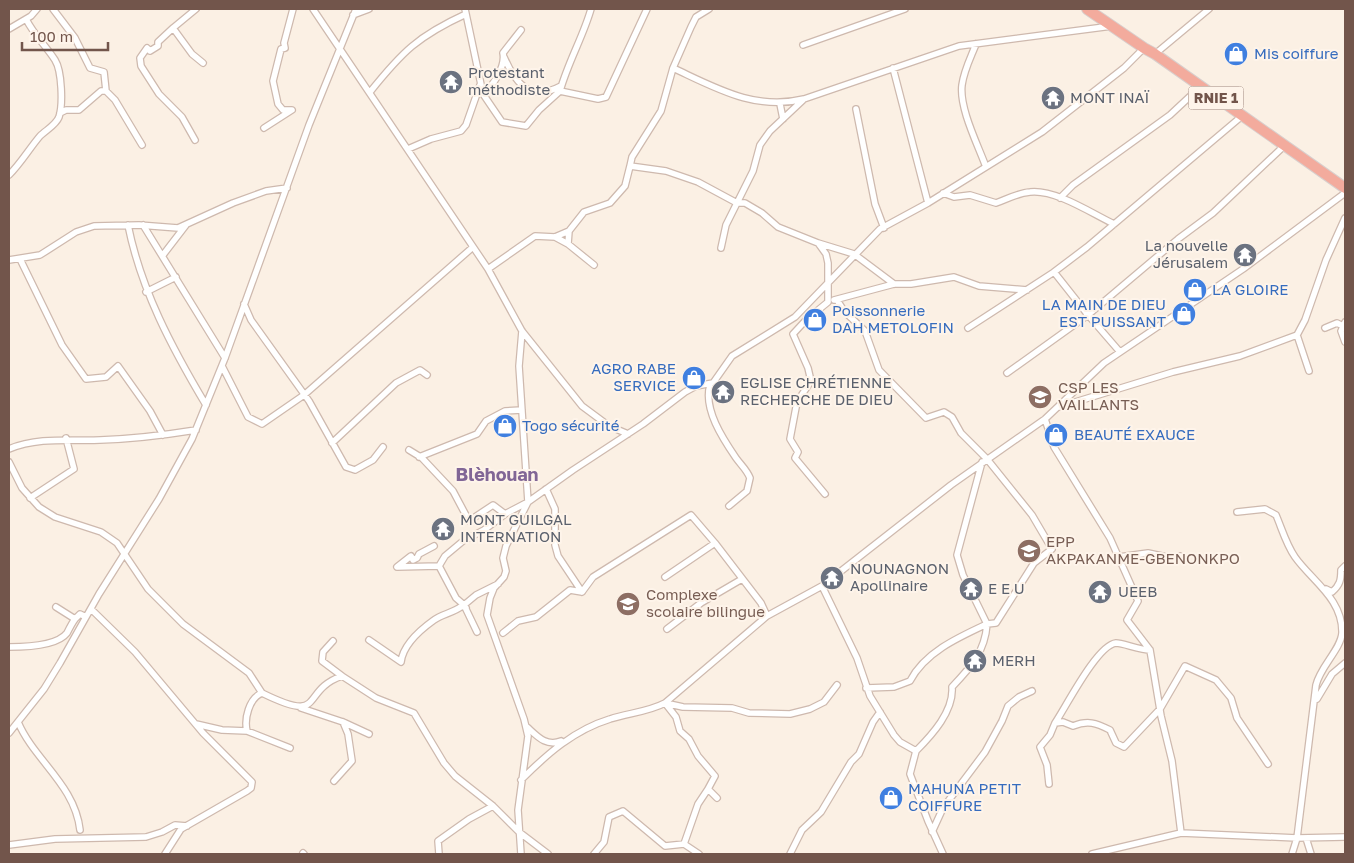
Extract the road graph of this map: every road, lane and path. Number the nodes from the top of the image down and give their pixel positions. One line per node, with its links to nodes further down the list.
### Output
1 (37, 9): 15 (street)
2 (53, 9): 32 (street)
3 (196, 9): 17 (street)
4 (293, 9): 41 (street)
5 (313, 9): 22 (street)
6 (369, 9): 14 (street)
7 (591, 9): 31 (street)
8 (647, 9): 31 (street)
9 (709, 9): 27 (street)
10 (905, 9): 21 (street)
11 (1087, 9): 16 (highway, RNIE 1)
12 (1209, 9): 24 (street)
13 (466, 11): 29 (street); 33 (street)
14 (354, 12): 22 (street)
15 (26, 19): 18 (street); 38 (street)
16 (1112, 26): 20 (street); 23 (highway, RNIE 1)
17 (174, 28): 26 (street); 42 (street)
18 (9, 29)
19 (521, 30): 25 (street)
20 (976, 44): 28 (street); 47 (street)
21 (803, 45)
22 (340, 47): 33 (street); 49 (street)
23 (1144, 48): 24 (highway, RNIE 1); 47 (street)
24 (1155, 54): 30 (highway, RNIE 1)
25 (504, 57): 31 (street); 34 (street)
26 (203, 63)
27 (673, 68): 36 (street); 46 (street)
28 (893, 68): 35 (street); 57 (street)
29 (480, 85): 34 (street); 45 (street)
30 (1200, 87): 39 (highway, RNIE 1); 54 (street)
31 (561, 89): 34 (street)
32 (106, 90): 38 (street); 43 (street)
33 (370, 92): 45 (street)
34 (482, 94)
35 (804, 99): 36 (street); 40 (street)
36 (780, 104): 40 (street)
37 (856, 109): 63 (street)
38 (60, 112): 48 (street)
39 (1242, 116): 44 (highway, RNIE 1); 59 (street)
40 (783, 119): 53 (street)
41 (264, 128)
42 (195, 140)
43 (142, 145)
44 (1284, 146): 50 (highway, RNIE 1); 85 (street)
45 (408, 149): 68 (street)
46 (630, 166): 55 (street); 64 (street)
47 (986, 167): 51 (street)
48 (9, 175)
49 (286, 188): 62 (street); 84 (street)
50 (1345, 188)
51 (943, 193): 54 (street); 57 (street)
52 (1345, 193): 92 (street)
53 (742, 195): 55 (street); 56 (street)
54 (1060, 198): 59 (street)
55 (737, 203): 56 (street); 69 (street)
56 (745, 203): 66 (street)
57 (928, 203): 63 (street)
58 (1345, 218): 90 (street)
59 (1114, 224): 76 (street)
60 (128, 225): 61 (street); 72 (street); 81 (street)
61 (143, 225): 62 (street); 71 (street)
62 (186, 225): 71 (street)
63 (884, 228): 70 (street)
64 (569, 231): 65 (street); 67 (street)
65 (555, 237): 67 (street); 75 (street)
66 (818, 243): 70 (street); 78 (street)
67 (568, 244): 74 (street)
68 (473, 247): 75 (street); 99 (street)
69 (721, 248)
70 (854, 254): 78 (street); 79 (street)
71 (162, 255): 77 (street)
72 (20, 259): 73 (street); 106 (street)
73 (9, 260)
74 (594, 265)
75 (488, 270): 89 (street)
76 (1054, 272): 80 (street); 85 (street)
77 (176, 277): 81 (street); 93 (street)
78 (829, 281): 83 (street); 98 (street)
79 (894, 284): 80 (street); 82 (street)
80 (1027, 290): 87 (street)
81 (146, 292): 100 (street)
82 (837, 300): 83 (street); 113 (street)
83 (828, 302): 116 (street)
84 (244, 304): 93 (street); 99 (street)
85 (1088, 315): 92 (street); 96 (street)
86 (1344, 324): 88 (street); 91 (street)
87 (968, 328)
88 (1326, 328)
89 (522, 331): 102 (street); 105 (street)
90 (1297, 334): 95 (street); 101 (street)
91 (1345, 342)
92 (1120, 352): 101 (street)
93 (225, 358): 94 (street)
94 (222, 366): 99 (street); 100 (street)
95 (1309, 371)
96 (1007, 372)
97 (427, 375): 108 (street)
98 (710, 385): 105 (street); 119 (street)
99 (304, 394): 108 (street)
100 (206, 405): 104 (street)
101 (1058, 407): 103 (street)
102 (522, 410): 112 (street); 118 (street)
103 (1045, 419): 113 (street); 126 (street)
104 (196, 430): 106 (street); 124 (street)
105 (628, 434): 115 (street)
106 (163, 435): 107 (street)
107 (66, 438): 110 (street); 117 (street)
108 (332, 444): 109 (street)
109 (383, 447)
110 (9, 449)
111 (409, 450): 112 (street)
112 (419, 457): 121 (street)
113 (984, 460): 132 (street); 141 (street); 141 (street)
114 (9, 462): 117 (street)
115 (546, 490): 118 (street); 134 (street)
116 (825, 494)
117 (30, 498): 124 (street)
118 (528, 502): 121 (street); 131 (street)
119 (730, 506)
120 (1237, 512): 133 (street)
121 (505, 514): 127 (street)
122 (715, 543): 129 (street); 130 (street); 134 (street)
123 (434, 546): 127 (street)
124 (124, 554): 137 (street); 154 (street)
125 (1180, 556): 126 (street)
126 (1120, 557): 148 (street)
127 (439, 566): 136 (street)
128 (1345, 566): 133 (street)
129 (665, 577)
130 (742, 579): 138 (street); 142 (street)
131 (498, 584): 136 (street); 164 (street)
132 (822, 586): 138 (street); 152 (street)
133 (1322, 588): 155 (street)
134 (582, 592): 144 (street)
135 (56, 607): 140 (street)
136 (465, 607): 143 (street); 145 (street)
137 (91, 608): 139 (street); 163 (street)
138 (766, 616): 156 (street)
139 (86, 617): 140 (street); 160 (street)
140 (75, 619): 147 (street)
141 (987, 624): 152 (street); 170 (street)
142 (666, 629)
143 (477, 632)
144 (503, 632)
145 (369, 640)
146 (333, 641): 150 (street)
147 (9, 647)
148 (1150, 650): 158 (street); 162 (street)
149 (1345, 663): 155 (street)
150 (342, 676): 157 (street); 177 (street)
151 (837, 685): 156 (street)
152 (866, 688): 159 (street)
153 (1032, 691): 181 (street)
154 (262, 693): 157 (street); 165 (street)
155 (1316, 701): 184 (street)
156 (666, 704): 168 (street); 175 (street)
157 (301, 708): 161 (street)
158 (1160, 709): 162 (street); 171 (street); 182 (street)
159 (880, 712): 170 (street); 194 (street)
160 (18, 722): 166 (street); 179 (street)
161 (343, 722): 167 (street); 173 (street)
162 (1055, 723): 174 (street)
163 (196, 724): 165 (street); 178 (street)
164 (527, 727): 168 (street); 172 (street)
165 (247, 731): 169 (street)
166 (9, 733)
167 (369, 734)
168 (572, 737): 172 (street)
169 (290, 748)
170 (916, 750): 181 (street)
171 (1268, 764)
172 (521, 780): 180 (street)
173 (334, 781)
174 (1049, 784)
175 (708, 789): 176 (street); 186 (street)
176 (716, 798)
177 (493, 806): 180 (street); 189 (street)
178 (187, 826): 187 (street); 188 (street)
179 (80, 830)
180 (519, 832): 190 (street); 191 (street)
181 (932, 832): 195 (street)
182 (1181, 832): 184 (street); 196 (street)
183 (1345, 837): 185 (street)
184 (1297, 838): 185 (street); 197 (street)
185 (1306, 838): 198 (street)
186 (684, 844): 192 (street); 193 (street)
187 (9, 845)
188 (165, 854)
189 (440, 854)
190 (521, 854)
191 (548, 854)
192 (594, 854)
193 (699, 854)
194 (790, 854)
195 (943, 854)
196 (1092, 854)
197 (1292, 854)
198 (1311, 854)

